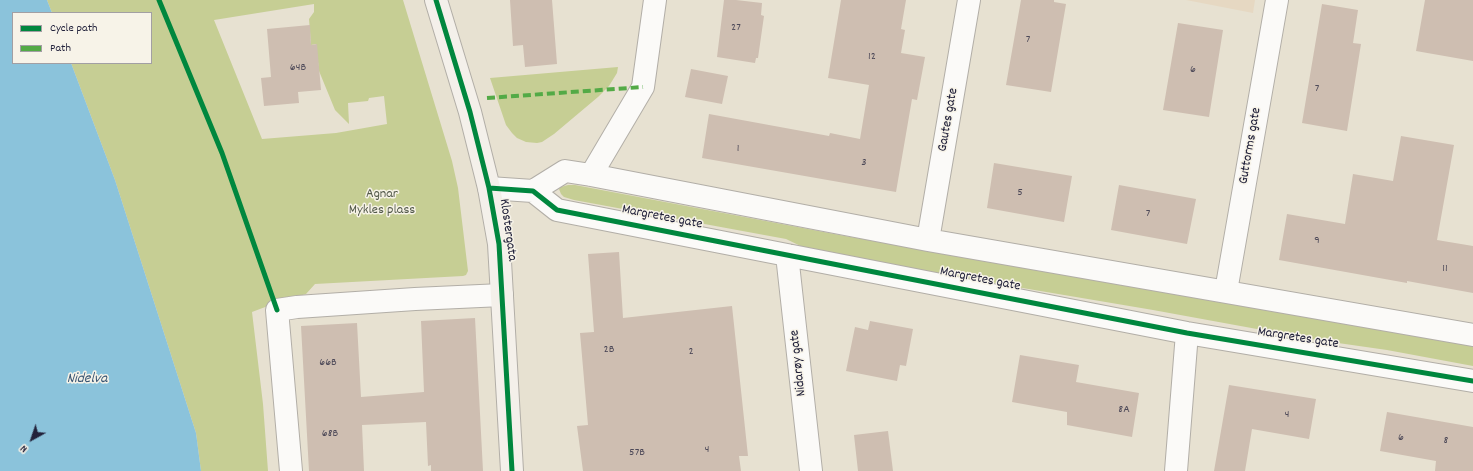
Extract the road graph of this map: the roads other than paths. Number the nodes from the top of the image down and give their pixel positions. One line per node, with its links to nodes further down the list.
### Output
1 (436, 0): 6 (street, Klostergata)
2 (655, 0): 5 (street)
3 (969, 0): 8 (street, Gautes gate)
4 (1277, 0): 10 (street, Guttorms gate)
5 (591, 175): 7 (street, Margretes gate); 8 (street, Margretes gate)
6 (489, 188): 7 (street); 11 (street, Klostergata)
7 (533, 191): 9 (street, Margretes gate)
8 (928, 240): 10 (street, Margretes gate)
9 (787, 255): 12 (street, Margretes gate); 17 (street, Nidarøy gate)
10 (1226, 291): 13 (street, Margretes gate)
11 (502, 295): 15 (street); 16 (street, Klostergata)
12 (1187, 333): 14 (street, Margretes gate); 18 (street)
13 (1473, 335)
14 (1473, 380)
15 (291, 471)
16 (512, 471)
17 (811, 471)
18 (1176, 471)

